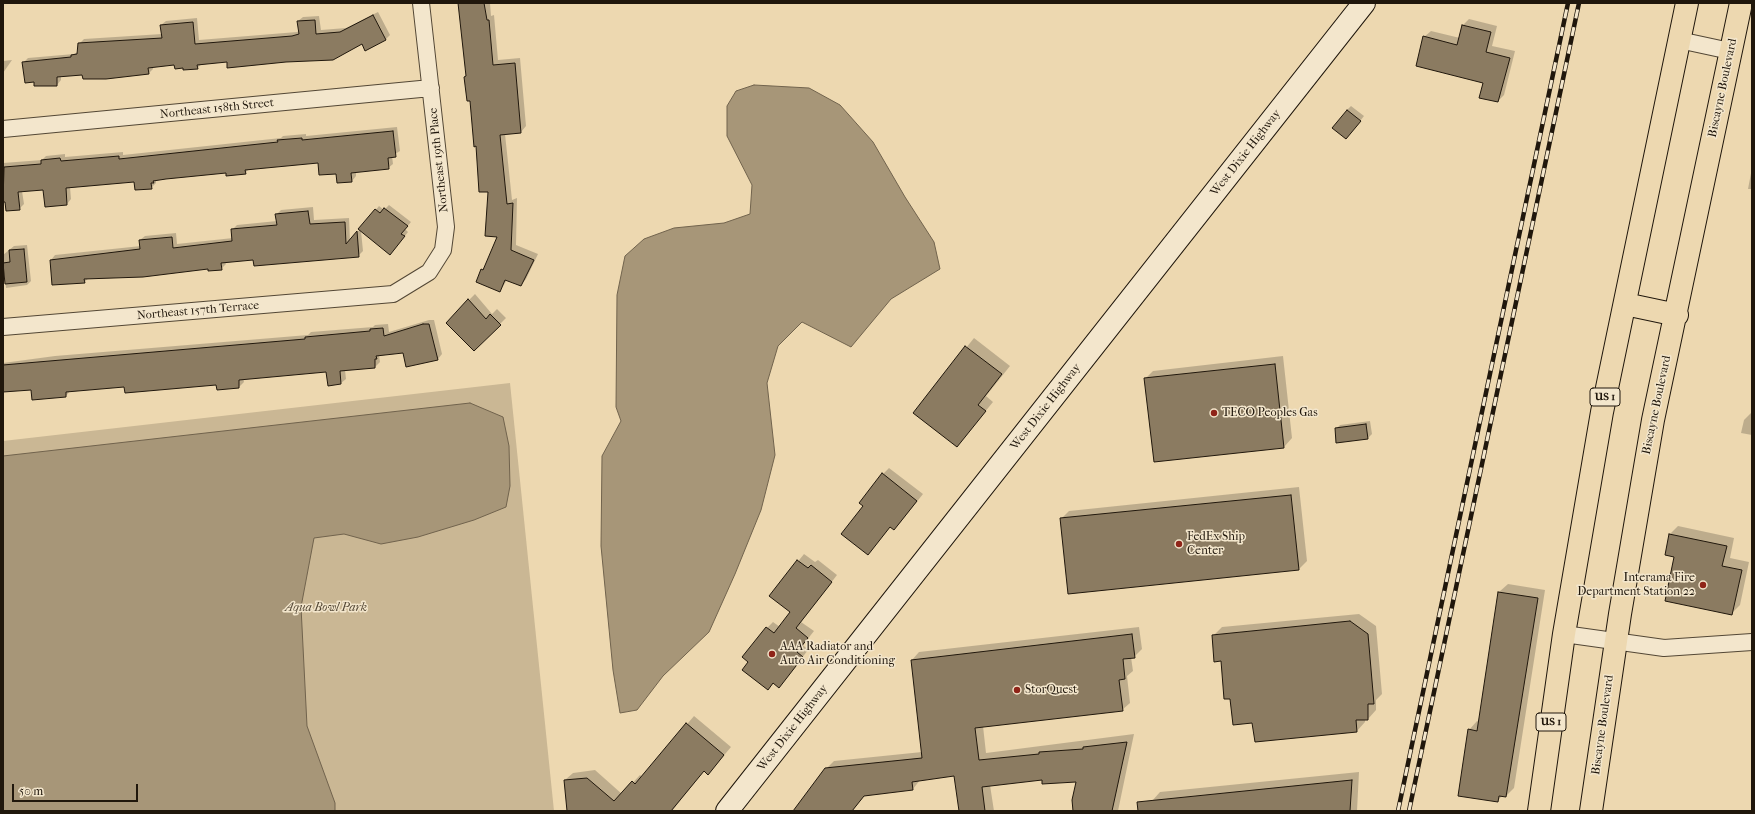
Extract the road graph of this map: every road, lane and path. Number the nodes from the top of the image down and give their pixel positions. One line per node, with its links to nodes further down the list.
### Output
1 (421, 3): 7 (street, Northeast 19th Place)
2 (1364, 3): 16 (main road, West Dixie Highway)
3 (1687, 3): 5 (main road, US 1)
4 (1741, 3): 6 (main road, Biscayne Boulevard)
5 (1679, 40): 6 (street); 10 (main road, US 1)
6 (1730, 51): 11 (main road, Biscayne Boulevard)
7 (431, 88): 8 (street, Northeast 158th Street); 9 (street, Northeast 19th Place)
8 (3, 129)
9 (393, 294): 12 (street, Northeast 157th Terrace)
10 (1625, 304): 11 (main road); 13 (main road, US 1)
11 (1677, 315): 14 (main road, Biscayne Boulevard)
12 (3, 327)
13 (1564, 634): 14 (street); 17 (main road, US 1)
14 (1615, 641): 15 (street); 18 (main road, Biscayne Boulevard)
15 (1752, 642)
16 (727, 811)
17 (1539, 811)
18 (1591, 811)

